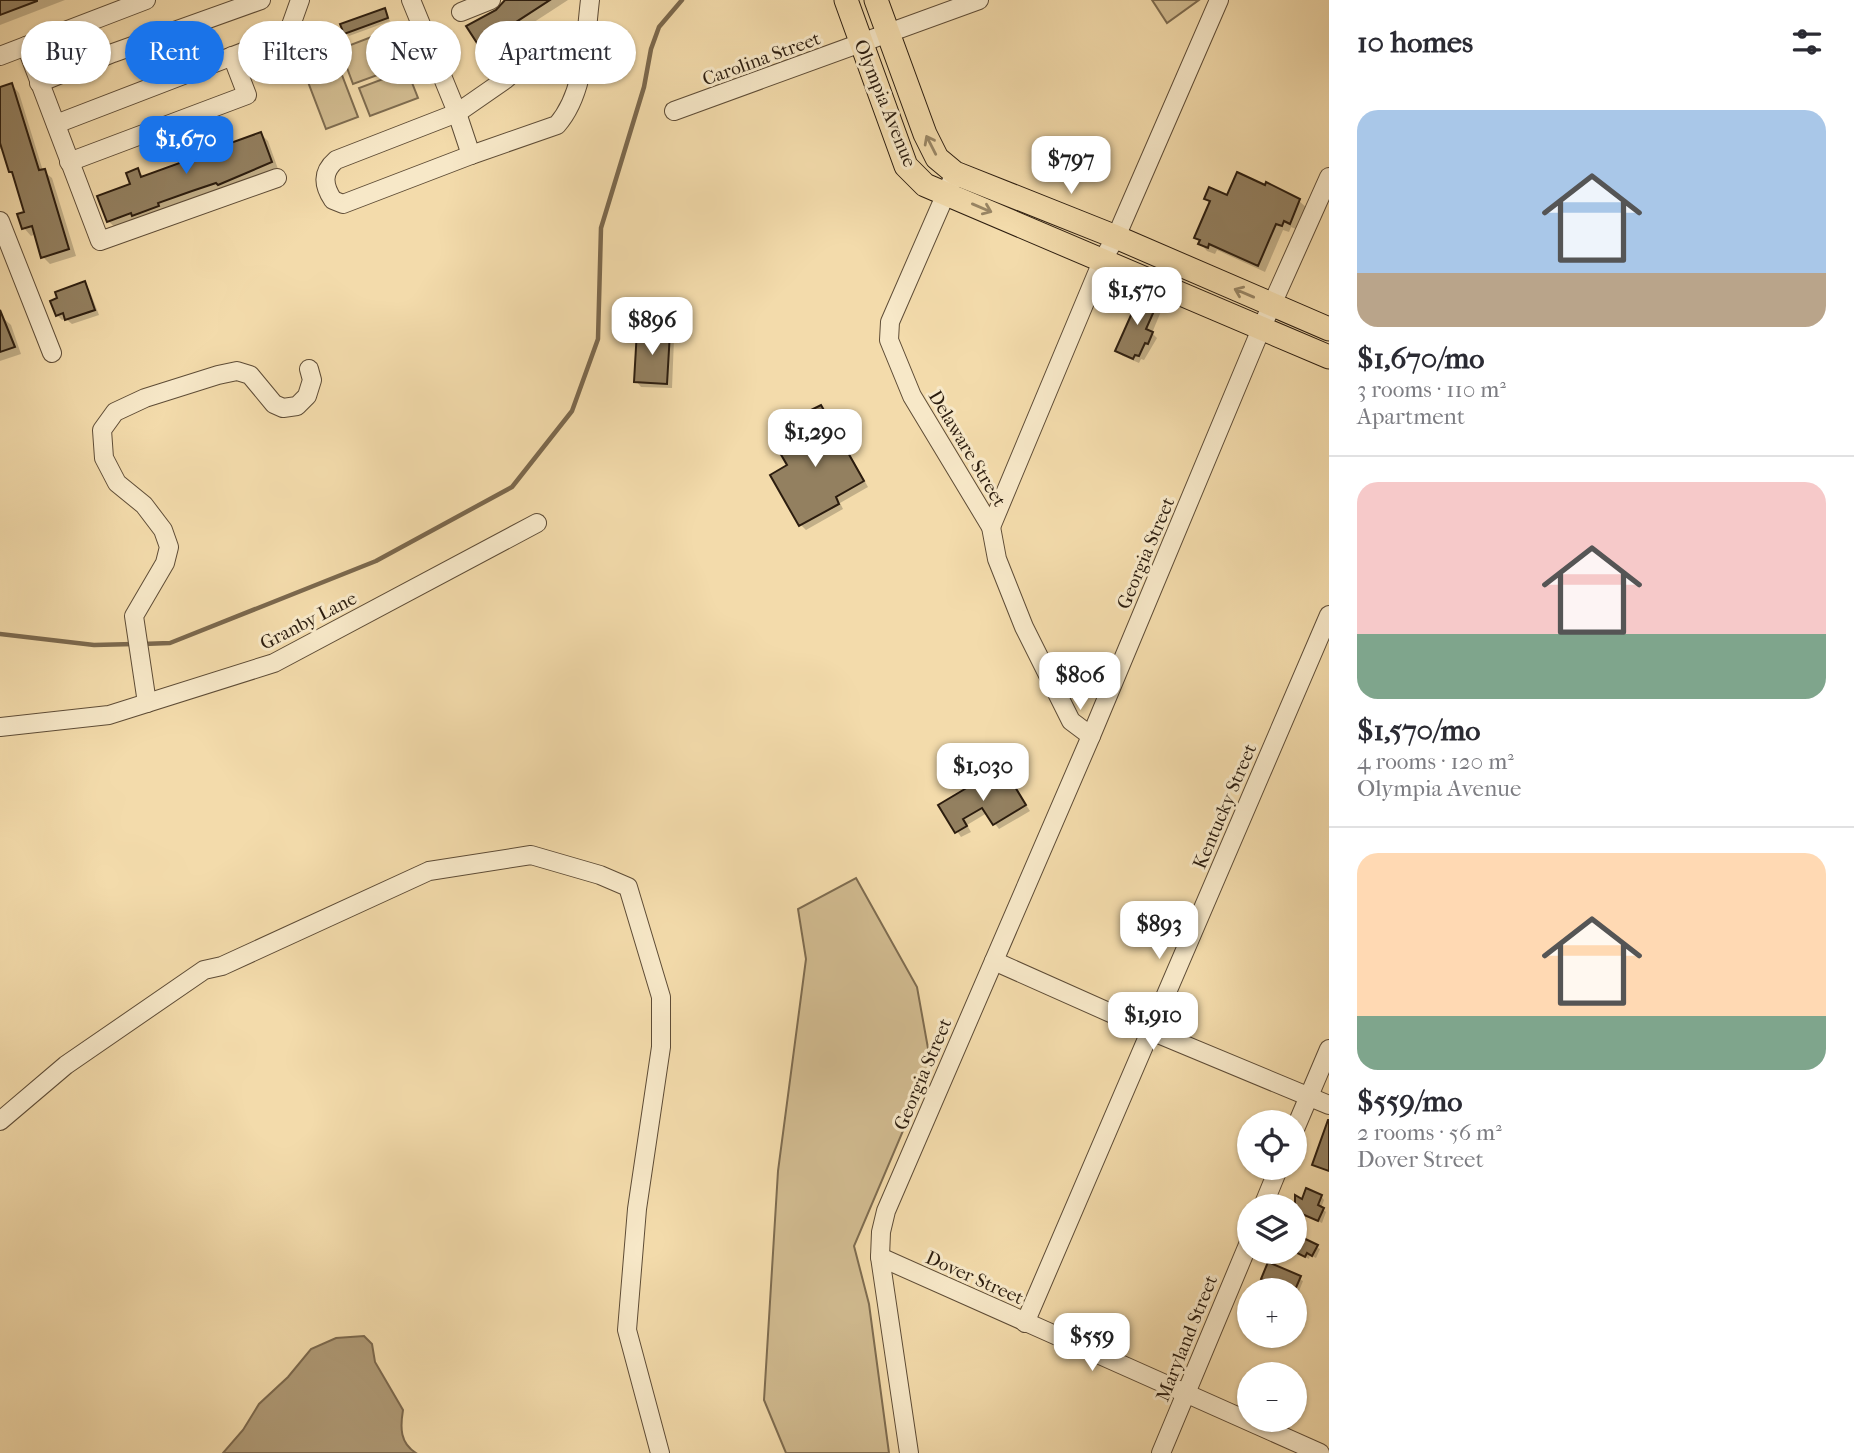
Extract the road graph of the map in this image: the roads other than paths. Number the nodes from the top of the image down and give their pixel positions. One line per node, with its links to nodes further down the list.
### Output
1 (146, 0): 12 (street)
2 (261, 0): 17 (street)
3 (300, 0): 19 (street)
4 (411, 0): 24 (street)
5 (491, 0): 11 (street)
6 (590, 0): 13 (street)
7 (846, 0): 15 (main road, Olympia Avenue)
8 (876, 0): 14 (main road, Olympia Avenue)
9 (979, 0): 14 (street, Carolina Street)
10 (1219, 0): 32 (street)
11 (461, 12)
12 (91, 21)
13 (587, 21)
14 (889, 34): 15 (street, Carolina Street); 30 (main road, Olympia Avenue, one-way to 14)
15 (862, 44): 23 (street, Carolina Street); 30 (main road, Olympia Avenue)
16 (21, 48): 18 (street)
17 (111, 54)
18 (0, 56)
19 (232, 56): 25 (street); 27 (street)
20 (39, 84): 25 (street)
21 (499, 84): 24 (street)
22 (577, 84): 26 (street)
23 (674, 111)
24 (457, 113): 26 (street); 26 (street)
25 (56, 124): 27 (street)
26 (471, 155)
27 (69, 162): 29 (street)
28 (1329, 177): 34 (street, Georgia Street)
29 (277, 178)
30 (950, 183): 32 (main road, Olympia Avenue); 33 (main road, Olympia Avenue, one-way to 33); 41 (street, Delaware Street)
31 (0, 222): 37 (street)
32 (1116, 237): 33 (street); 34 (main road, Olympia Avenue, one-way to 32)
33 (1103, 259): 35 (main road, Olympia Avenue); 41 (street)
34 (1272, 305): 35 (street, Georgia Street); 36 (main road, Olympia Avenue)
35 (1261, 329): 38 (main road, Olympia Avenue); 45 (street, Georgia Street)
36 (1329, 330)
37 (52, 354)
38 (1329, 357)
39 (309, 369): 43 (street)
40 (537, 523): 43 (street, Granby Lane)
41 (991, 527): 45 (street, Delaware Street)
42 (1329, 615): 47 (street, Kentucky Street)
43 (146, 696): 44 (street, Granby Lane)
44 (0, 727)
45 (1091, 736): 46 (street, Georgia Street)
46 (994, 961): 47 (street); 53 (street, Georgia Street)
47 (1151, 1031): 49 (street); 55 (street, Kentucky Street)
48 (1329, 1049): 49 (street)
49 (1308, 1096): 50 (street); 51 (street)
50 (1329, 1105)
51 (1302, 1110)
52 (0, 1121): 57 (street)
53 (880, 1257): 55 (street, Dover Street); 58 (street, Georgia Street)
54 (1240, 1264): 56 (street, Maryland Street)
55 (1025, 1323): 56 (street, Dover Street)
56 (1186, 1394): 59 (street, Maryland Street); 60 (street, Dover Street)
57 (660, 1453)
58 (909, 1453)
59 (1161, 1453)
60 (1320, 1453)

